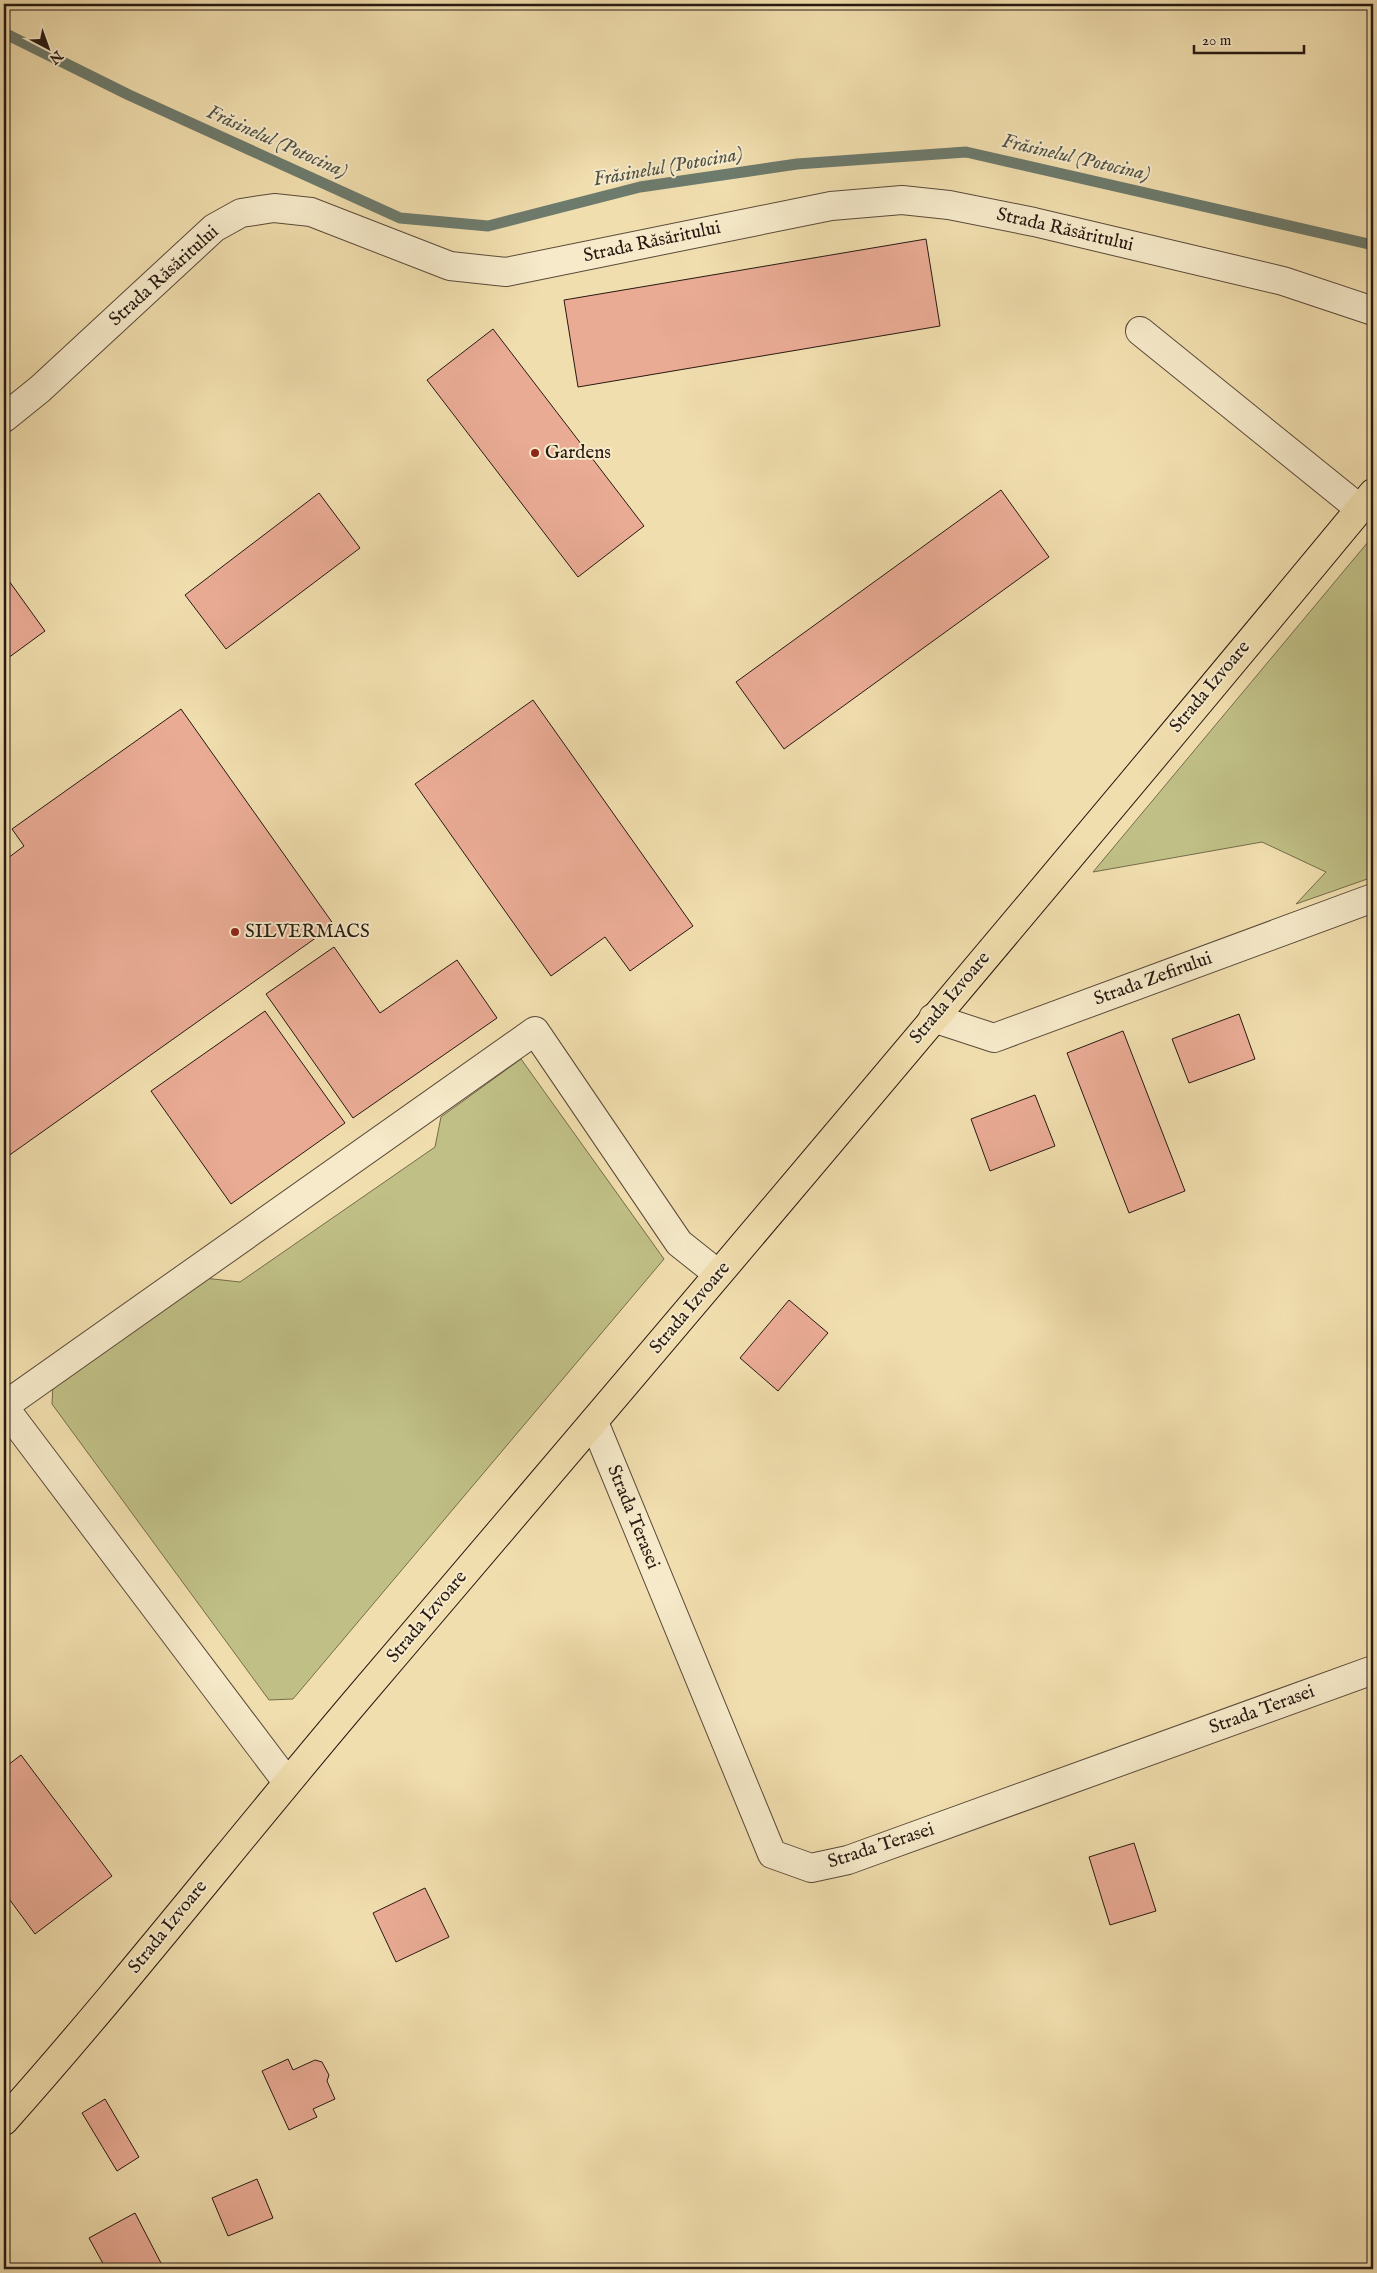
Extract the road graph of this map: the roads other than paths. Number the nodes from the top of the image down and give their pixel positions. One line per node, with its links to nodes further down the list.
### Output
1 (1373, 311): 3 (street, Strada Răsăritului)
2 (1140, 331): 4 (street)
3 (4, 418)
4 (1367, 501): 6 (main road, Strada Izvoare)
5 (1373, 898): 6 (street, Strada Zefirului)
6 (933, 1018): 7 (main road, Strada Izvoare)
7 (718, 1274): 8 (street); 9 (main road, Strada Izvoare)
8 (4, 1407): 11 (street)
9 (594, 1422): 10 (street, Strada Terasei); 11 (main road, Strada Izvoare)
10 (1373, 1670)
11 (286, 1782): 12 (main road, Strada Izvoare)
12 (4, 2121)

